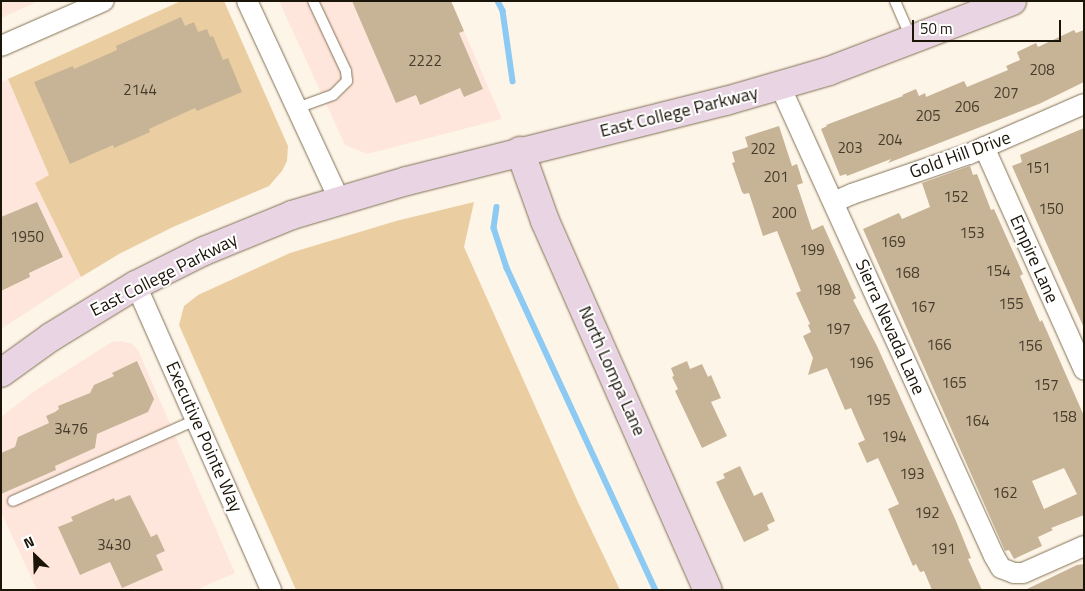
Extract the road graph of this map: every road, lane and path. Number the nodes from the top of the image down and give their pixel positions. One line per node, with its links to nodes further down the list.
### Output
1 (104, 1): 7 (street)
2 (247, 1): 10 (street)
3 (313, 1): 10 (lane)
4 (895, 1): 6 (lane)
5 (1012, 1): 6 (main road, East College Parkway)
6 (912, 41): 8 (main road, East College Parkway)
7 (1, 46)
8 (780, 86): 12 (main road, East College Parkway); 14 (street, Sierra Nevada Lane)
9 (1084, 104): 11 (street, Gold Hill Drive)
10 (297, 108): 13 (street)
11 (984, 147): 14 (street, Gold Hill Drive); 16 (street, Empire Lane)
12 (520, 151): 13 (main road, East College Parkway); 22 (main road, North Lompa Lane)
13 (339, 199): 15 (main road, East College Parkway)
14 (834, 202): 20 (street, Sierra Nevada Lane)
15 (136, 285): 17 (main road, East College Parkway); 18 (street, Executive Pointe Way)
16 (1084, 370)
17 (1, 373)
18 (196, 420): 19 (lane); 21 (street, Executive Pointe Way)
19 (13, 501)
20 (1084, 546)
21 (271, 590)
22 (708, 590)

